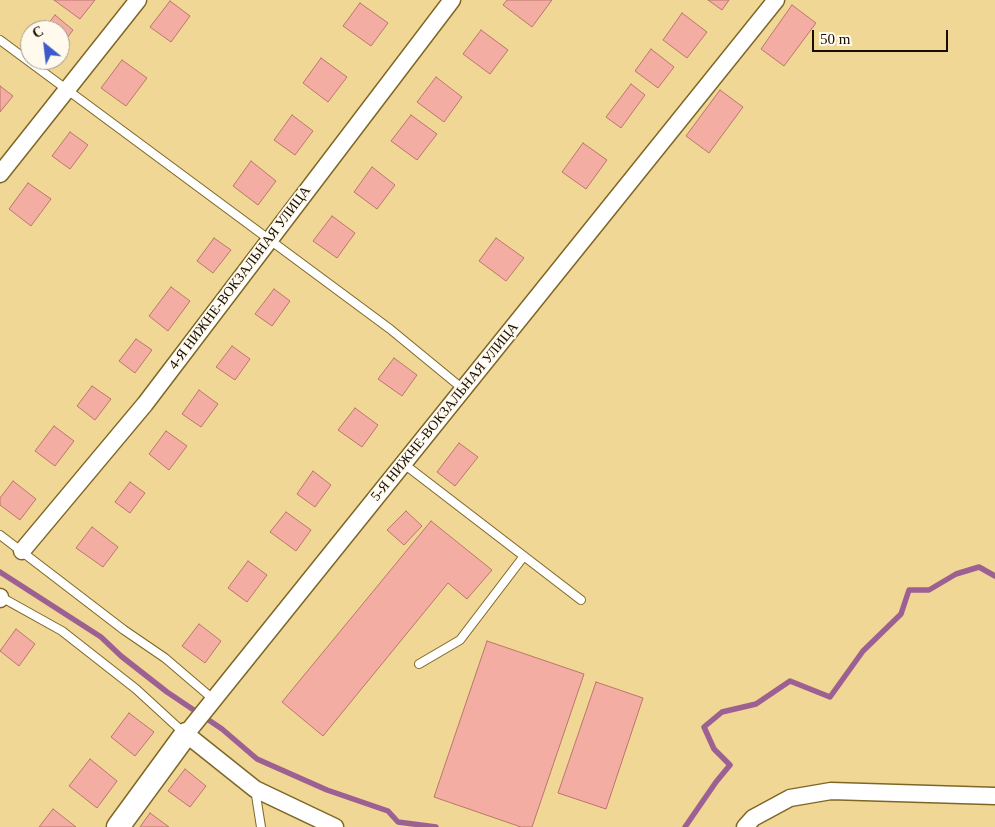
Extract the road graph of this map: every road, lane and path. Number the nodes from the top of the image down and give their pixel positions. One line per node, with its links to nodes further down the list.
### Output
1 (138, 0): 5 (street)
2 (452, 0): 7 (street, 4-Я НИЖНЕ-ВОКЗАЛЬНАЯ УЛИЦА)
3 (776, 0): 8 (street, 5-Я НИЖНЕ-ВОКЗАЛЬНАЯ УЛИЦА)
4 (0, 40): 5 (lane)
5 (67, 89): 6 (street); 7 (lane)
6 (0, 174)
7 (268, 240): 8 (lane); 11 (street, 4-Я НИЖНЕ-ВОКЗАЛЬНАЯ УЛИЦА)
8 (463, 389): 9 (street, 5-Я НИЖНЕ-ВОКЗАЛЬНАЯ УЛИЦА)
9 (404, 464): 12 (lane); 16 (street, 5-Я НИЖНЕ-ВОКЗАЛЬНАЯ УЛИЦА)
10 (0, 535): 11 (lane)
11 (22, 551): 16 (lane)
12 (524, 556): 14 (lane); 15 (lane)
13 (0, 598): 17 (lane)
14 (581, 600)
15 (419, 664)
16 (213, 699): 17 (street, 5-Я НИЖНЕ-ВОКЗАЛЬНАЯ УЛИЦА)
17 (186, 734): 18 (street); 20 (street, 5-Я НИЖНЕ-ВОКЗАЛЬНАЯ УЛИЦА)
18 (255, 789): 21 (lane); 22 (street)
19 (995, 796): 23 (street)
20 (118, 827)
21 (261, 827)
22 (335, 827)
23 (745, 827)

